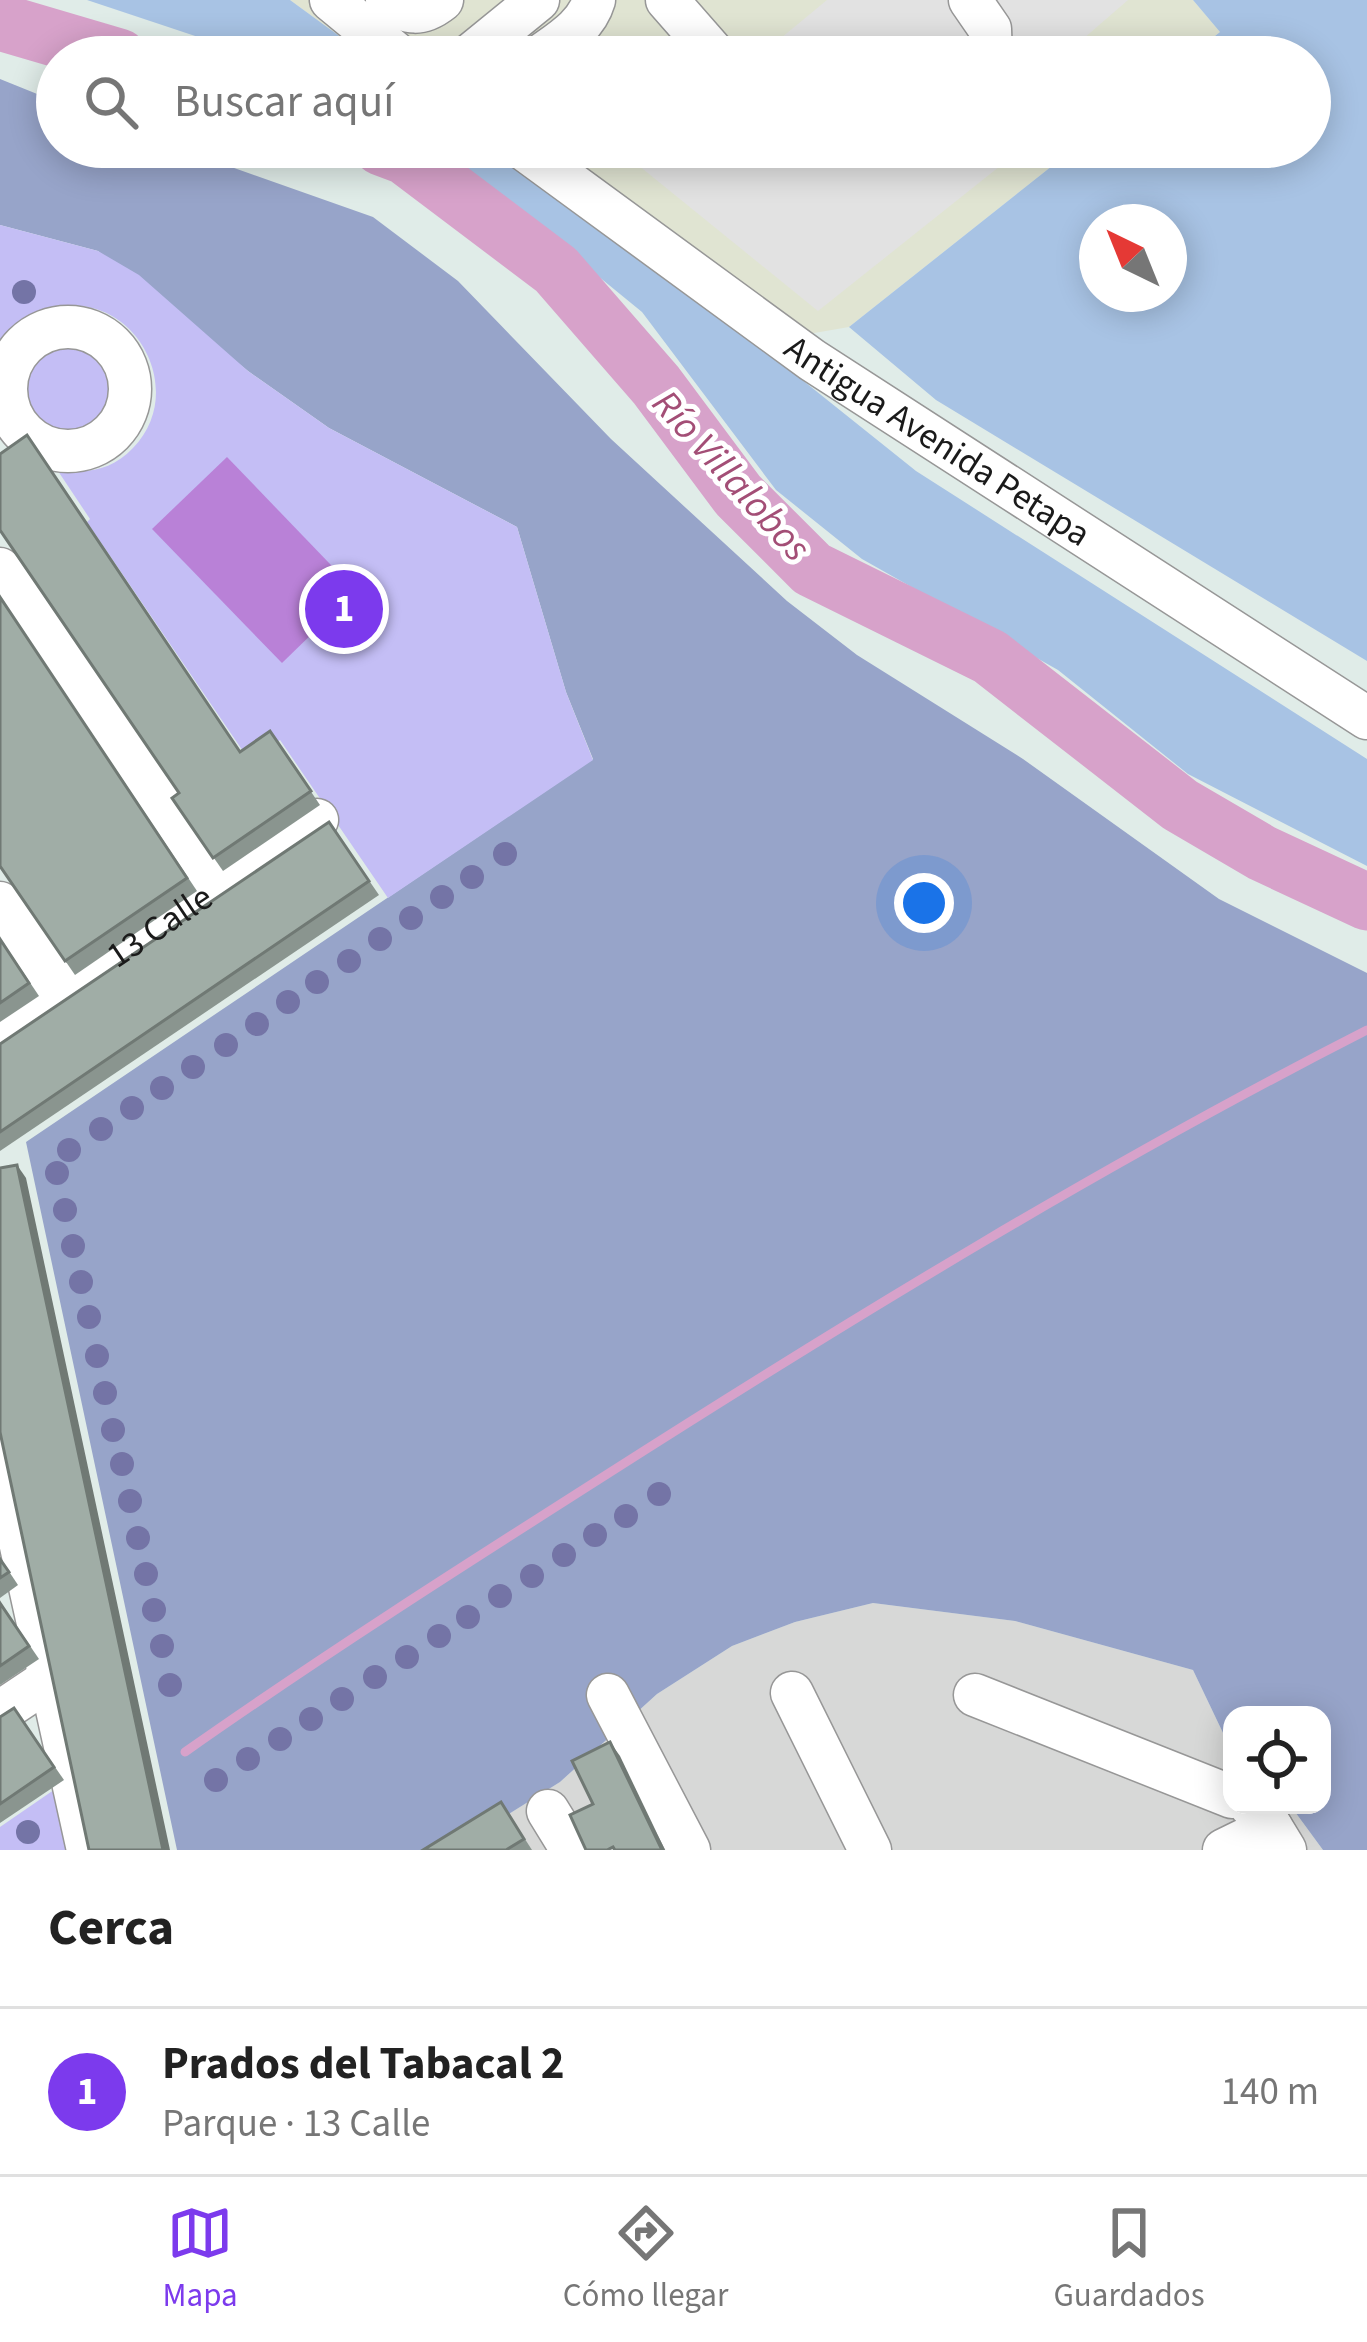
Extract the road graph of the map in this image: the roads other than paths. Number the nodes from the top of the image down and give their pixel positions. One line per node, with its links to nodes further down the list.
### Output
1 (332, 0): 8 (street)
2 (387, 0): 3 (street)
3 (442, 0)
4 (538, 0): 9 (street)
5 (594, 0): 10 (street)
6 (667, 0): 11 (street)
7 (970, 0): 12 (street)
8 (375, 36)
9 (494, 36)
10 (568, 36)
11 (699, 36)
12 (990, 36)
13 (550, 168): 15 (street, Antigua Avenida Petapa)
14 (0, 568): 17 (street)
15 (1367, 718)
16 (316, 820): 17 (street, 13 Calle)
17 (217, 887): 19 (street, 13 Calle)
18 (0, 903): 19 (street)
19 (61, 992): 20 (street, 13 Calle)
20 (0, 1033)
21 (3, 1480): 22 (street)
22 (51, 1678): 26 (street); 30 (street)
23 (792, 1694): 33 (street)
24 (608, 1695): 32 (street)
25 (975, 1695): 27 (street)
26 (0, 1712)
27 (1223, 1793)
28 (548, 1811): 31 (street)
29 (1269, 1827): 34 (street)
30 (88, 1850)
31 (572, 1850)
32 (689, 1850)
33 (870, 1850)
34 (1224, 1850)

